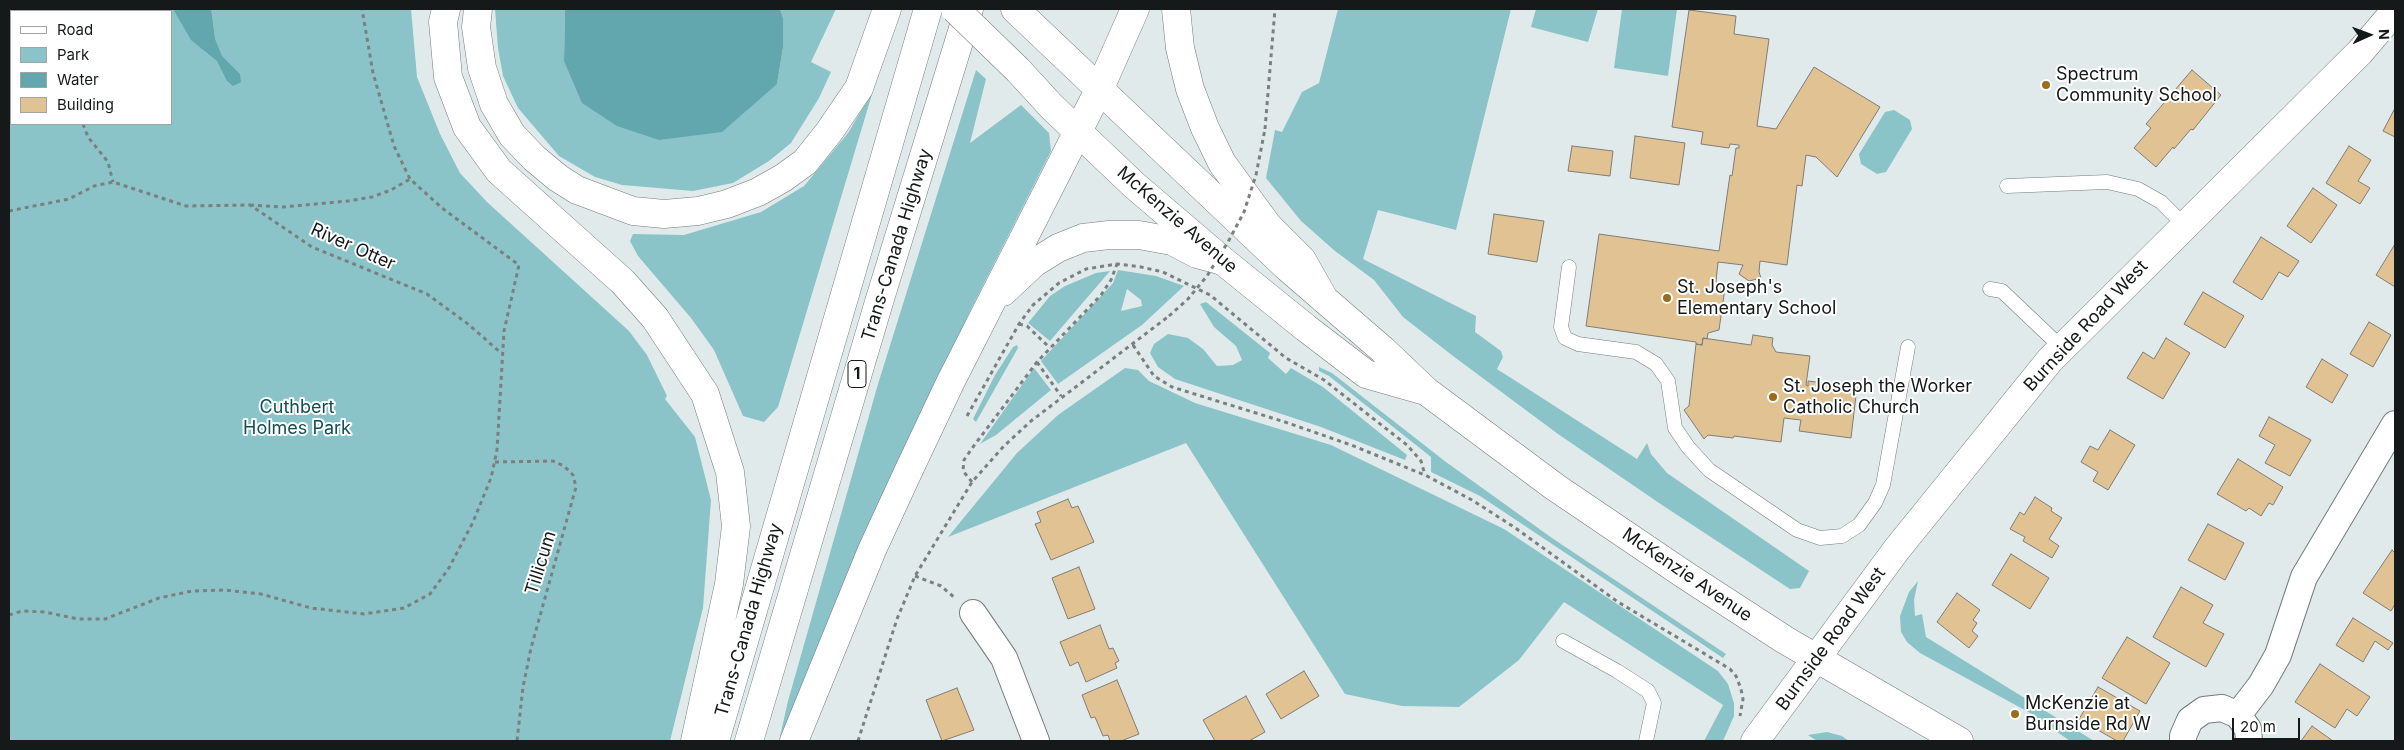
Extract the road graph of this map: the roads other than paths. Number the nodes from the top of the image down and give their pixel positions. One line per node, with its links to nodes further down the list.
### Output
1 (446, 9): 28 (main road)
2 (478, 9): 3 (main road)
3 (887, 9)
4 (928, 9): 29 (main road, Trans-Canada Highway / 1)
5 (955, 9): 12 (main road, McKenzie Avenue, bridge)
6 (969, 9): 30 (main road, Trans-Canada Highway / 1)
7 (1135, 9): 11 (main road)
8 (1176, 9): 18 (main road)
9 (2394, 14): 14 (main road, Burnside Road West)
10 (1024, 17): 11 (main road, McKenzie Avenue)
11 (1100, 88): 12 (main road); 18 (main road, McKenzie Avenue)
12 (1078, 131): 15 (main road, McKenzie Avenue); 19 (main road)
13 (2007, 186): 14 (lane)
14 (2184, 225): 21 (main road, Burnside Road West)
15 (1223, 261): 19 (main road); 22 (main road, McKenzie Avenue)
16 (1569, 267): 20 (lane)
17 (1990, 289): 21 (lane)
18 (1324, 299): 22 (main road, McKenzie Avenue)
19 (991, 303): 31 (main road)
20 (1908, 347)
21 (2062, 348): 26 (main road, Burnside Road West)
22 (1426, 391): 26 (main road, McKenzie Avenue)
23 (2395, 424): 27 (street)
24 (973, 613): 32 (street)
25 (1563, 641): 33 (lane)
26 (1817, 660): 34 (main road, Burnside Road West); 35 (main road, McKenzie Avenue)
27 (2238, 715): 36 (street); 37 (street)
28 (695, 741)
29 (715, 741)
30 (749, 741)
31 (794, 741)
32 (1036, 741)
33 (1646, 741)
34 (1755, 741)
35 (1959, 741)
36 (2184, 741)
37 (2249, 741)

